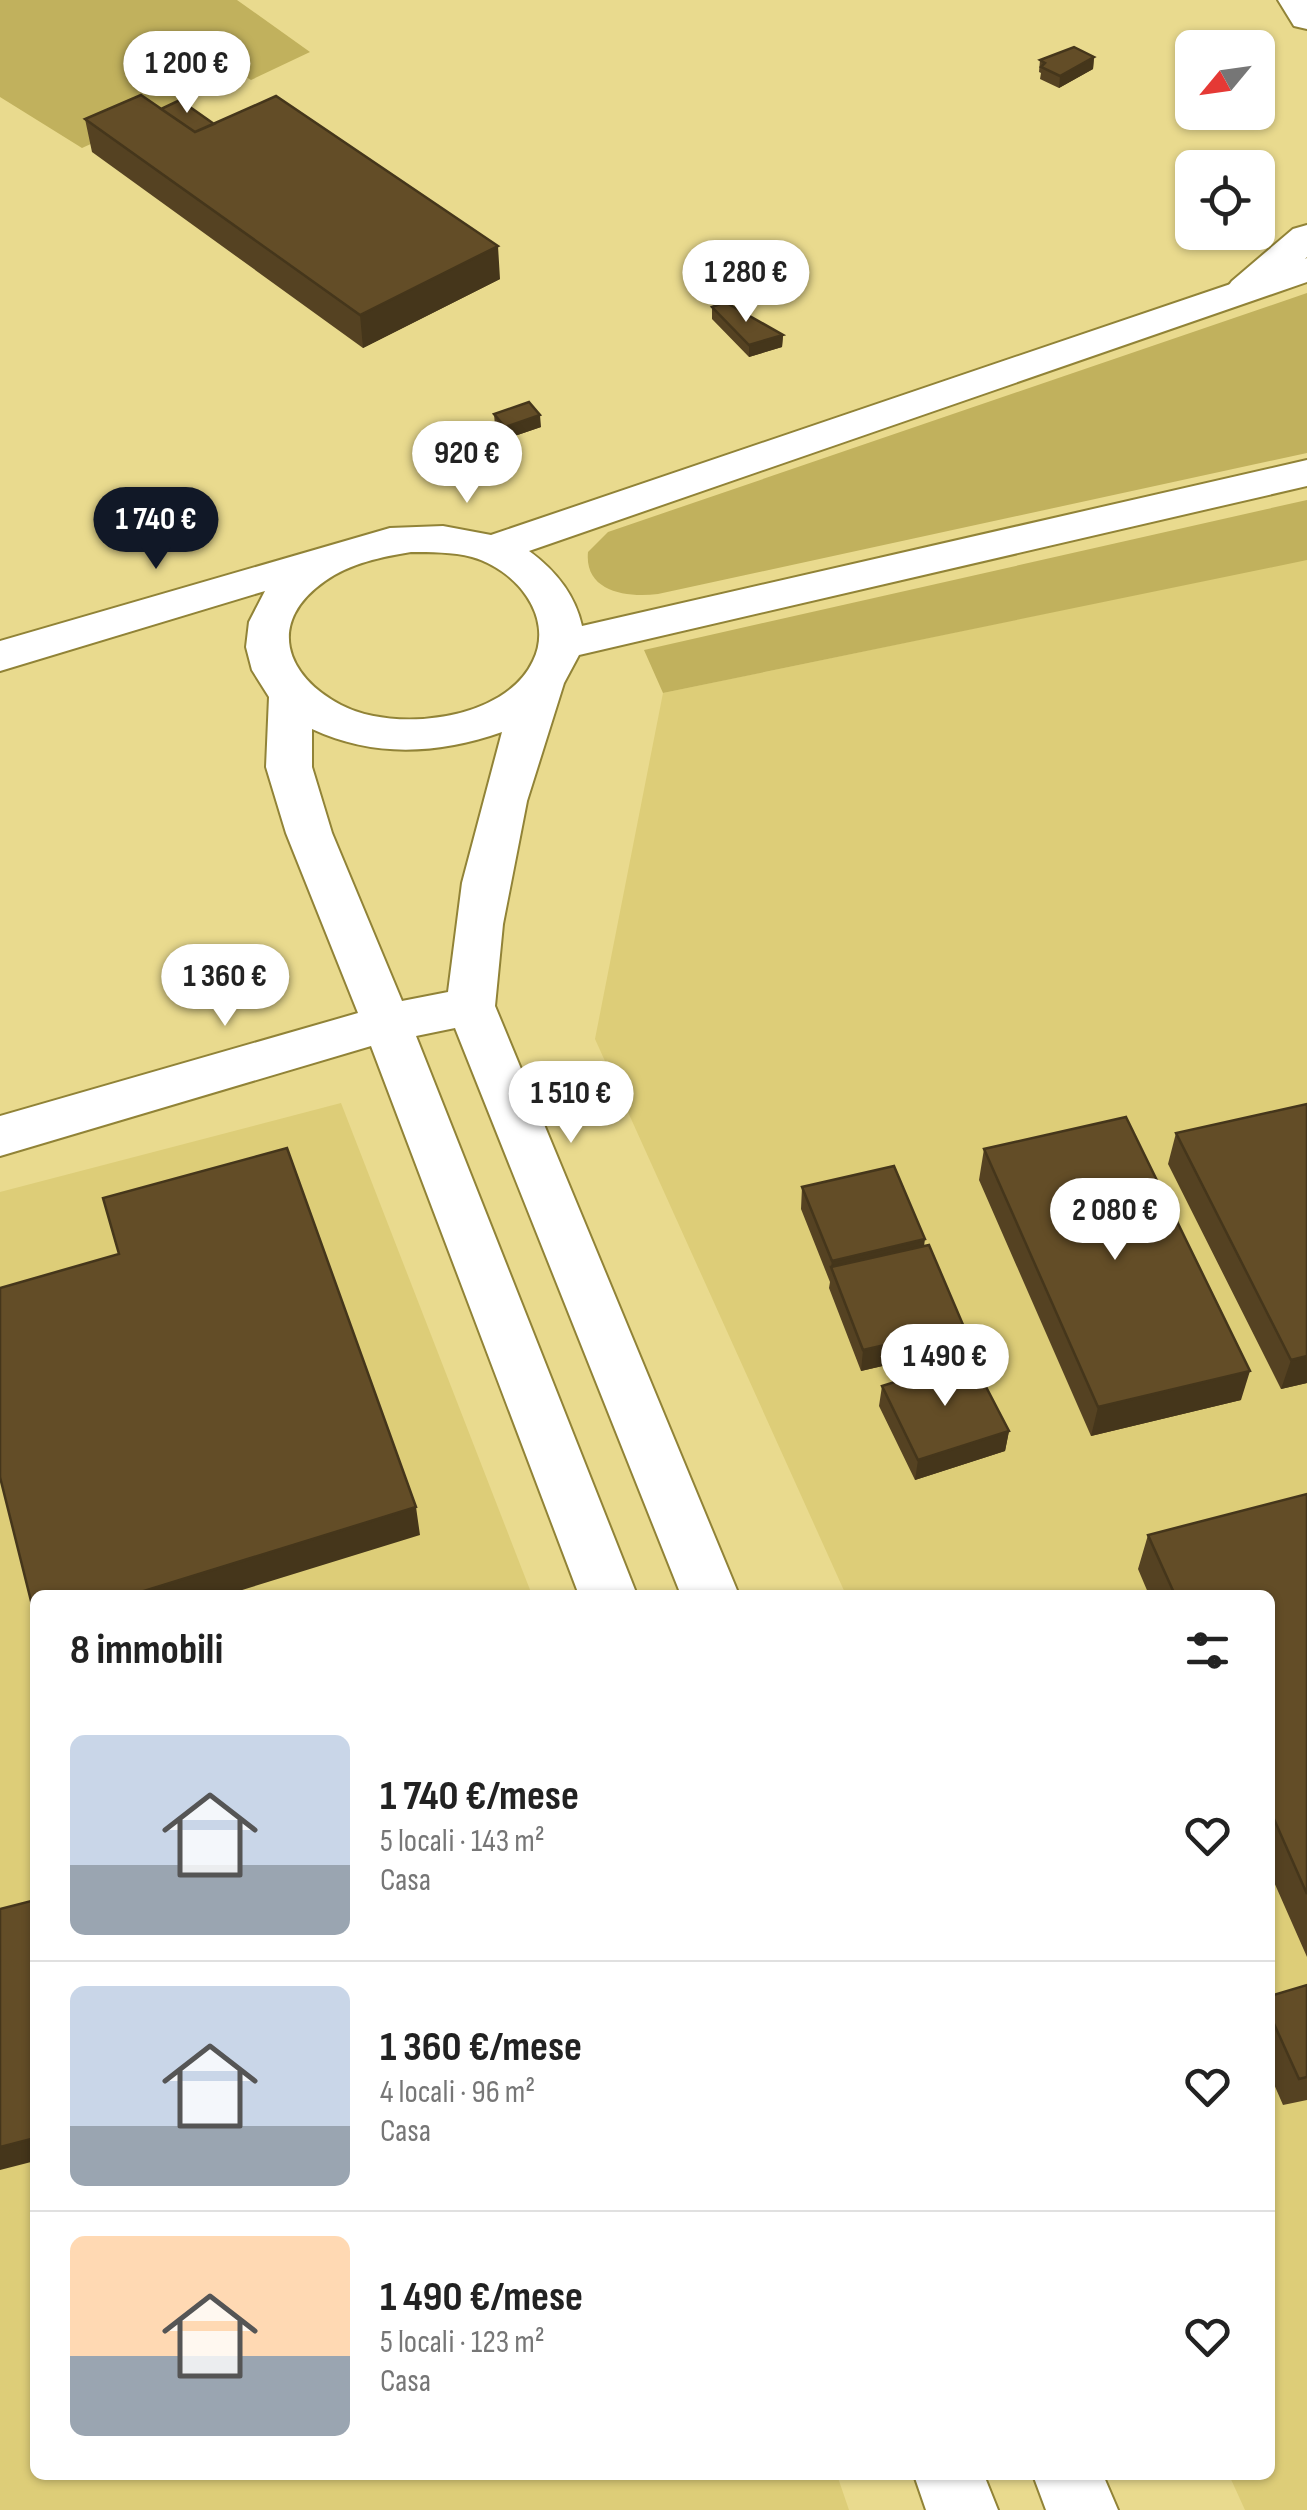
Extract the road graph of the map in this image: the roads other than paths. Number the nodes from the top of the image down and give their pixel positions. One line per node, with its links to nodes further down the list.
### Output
1 (1296, 0): 2 (main road)
2 (1307, 18)
3 (1307, 237): 5 (main road)
4 (1307, 269): 5 (street)
5 (1246, 289): 7 (street)
6 (1307, 473): 10 (street)
7 (492, 550): 8 (street); 10 (street)
8 (332, 557): 9 (street); 11 (street)
9 (0, 656)
10 (552, 664): 11 (street); 12 (street)
11 (290, 696): 13 (street)
12 (471, 1006): 13 (street); 16 (street)
13 (387, 1023): 14 (street); 15 (street)
14 (0, 1136)
15 (606, 1590)
16 (708, 1590)
17 (950, 2480): 19 (street)
18 (1070, 2480): 20 (street)
19 (962, 2510)
20 (1082, 2510)

